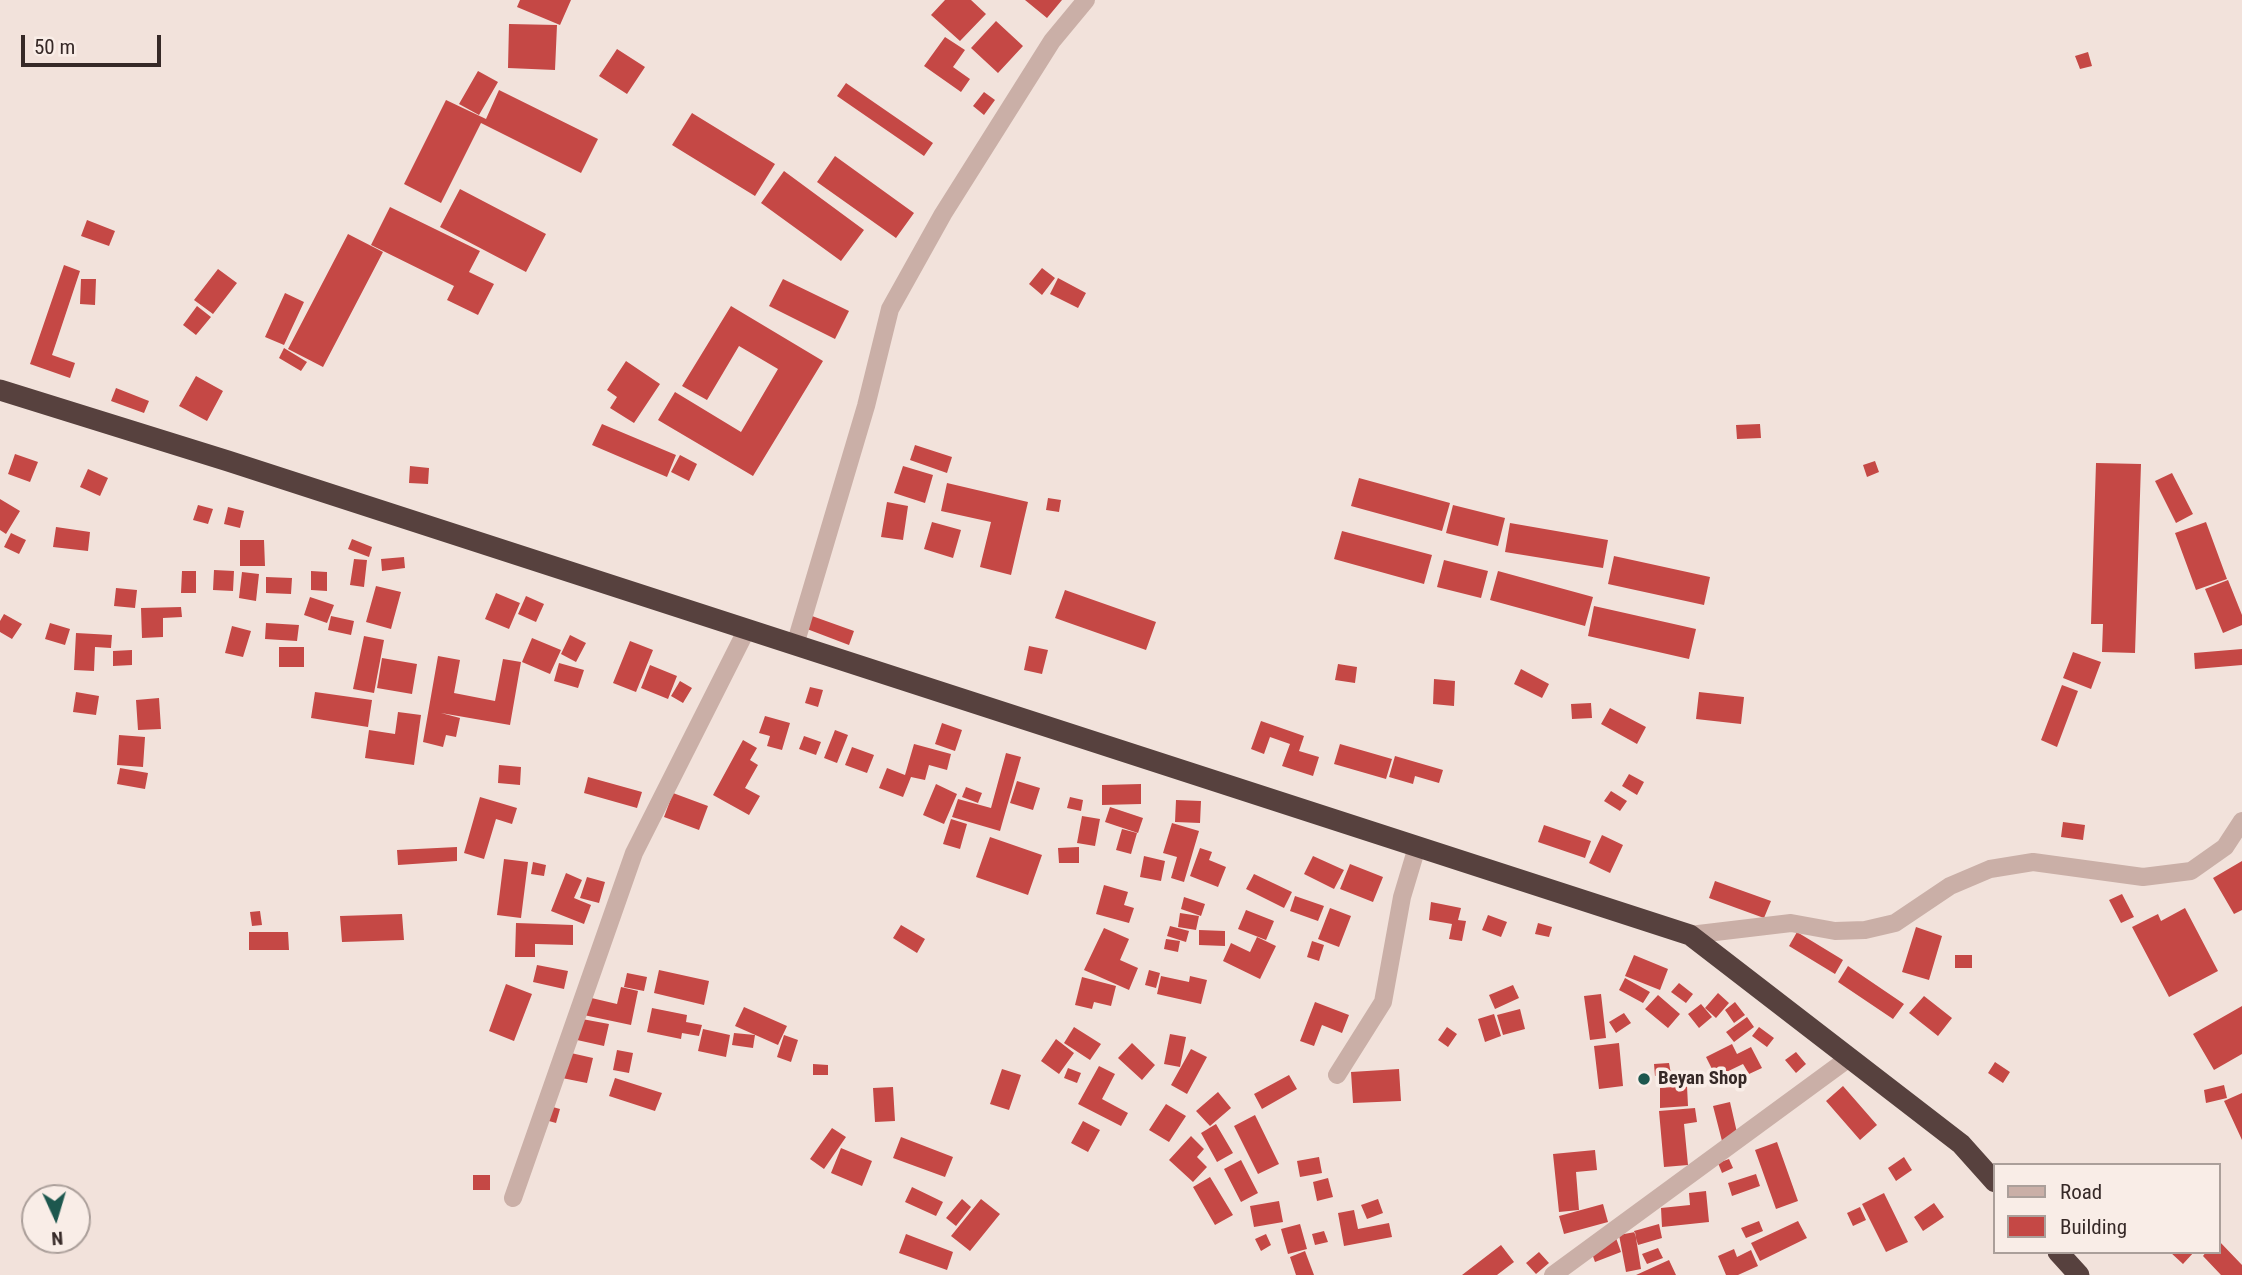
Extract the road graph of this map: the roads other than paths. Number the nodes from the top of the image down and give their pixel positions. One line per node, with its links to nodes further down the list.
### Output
1 (1086, 0): 4 (street)
2 (0, 390): 3 (highway)
3 (747, 629): 4 (highway); 11 (street)
4 (795, 645): 6 (highway)
5 (2242, 821): 7 (street)
6 (1417, 847): 7 (highway); 9 (street)
7 (1690, 936): 8 (highway)
8 (1849, 1058): 10 (highway); 13 (street)
9 (1337, 1075)
10 (1994, 1181)
11 (513, 1198)
12 (2060, 1254): 14 (highway)
13 (1553, 1275)
14 (2079, 1275)

